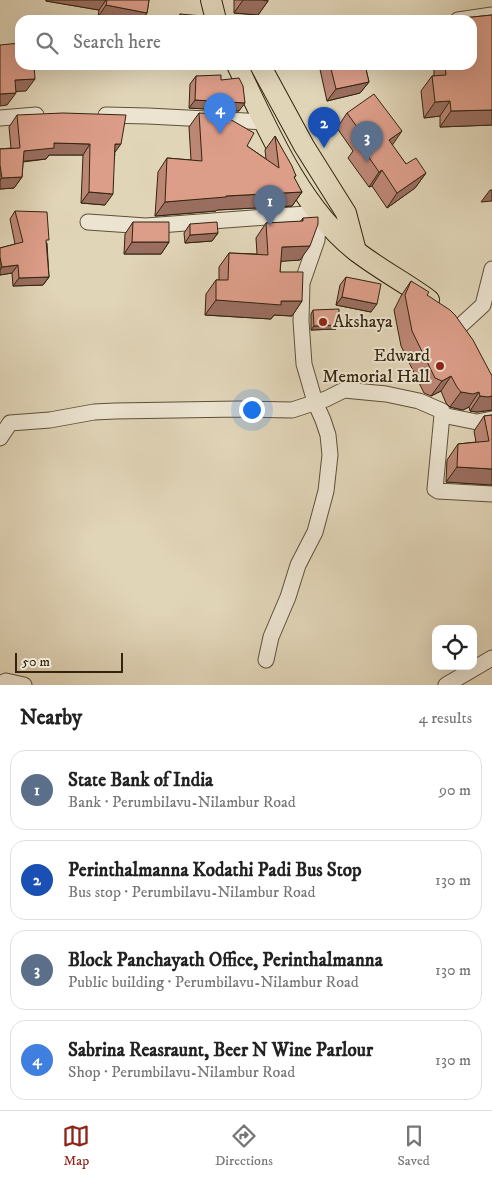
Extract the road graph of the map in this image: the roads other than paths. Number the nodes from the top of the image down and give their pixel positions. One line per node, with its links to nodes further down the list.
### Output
1 (211, 0): 2 (main road)
2 (215, 15)
3 (492, 15): 4 (street)
4 (477, 17)
5 (239, 70): 10 (main road)
6 (263, 70): 13 (main road)
7 (49, 114): 9 (street)
8 (95, 115): 10 (street)
9 (0, 118)
10 (264, 122): 11 (main road)
11 (319, 213): 12 (street); 13 (main road); 16 (street)
12 (88, 222)
13 (356, 251): 15 (main road)
14 (492, 269): 15 (street)
15 (463, 337)
16 (315, 402): 17 (street); 19 (street); 22 (street)
17 (442, 415): 18 (street); 20 (street)
18 (492, 419)
19 (0, 438)
20 (492, 494)
21 (492, 658): 25 (street)
22 (266, 660)
23 (0, 684): 24 (street)
24 (24, 685)
25 (446, 685)

